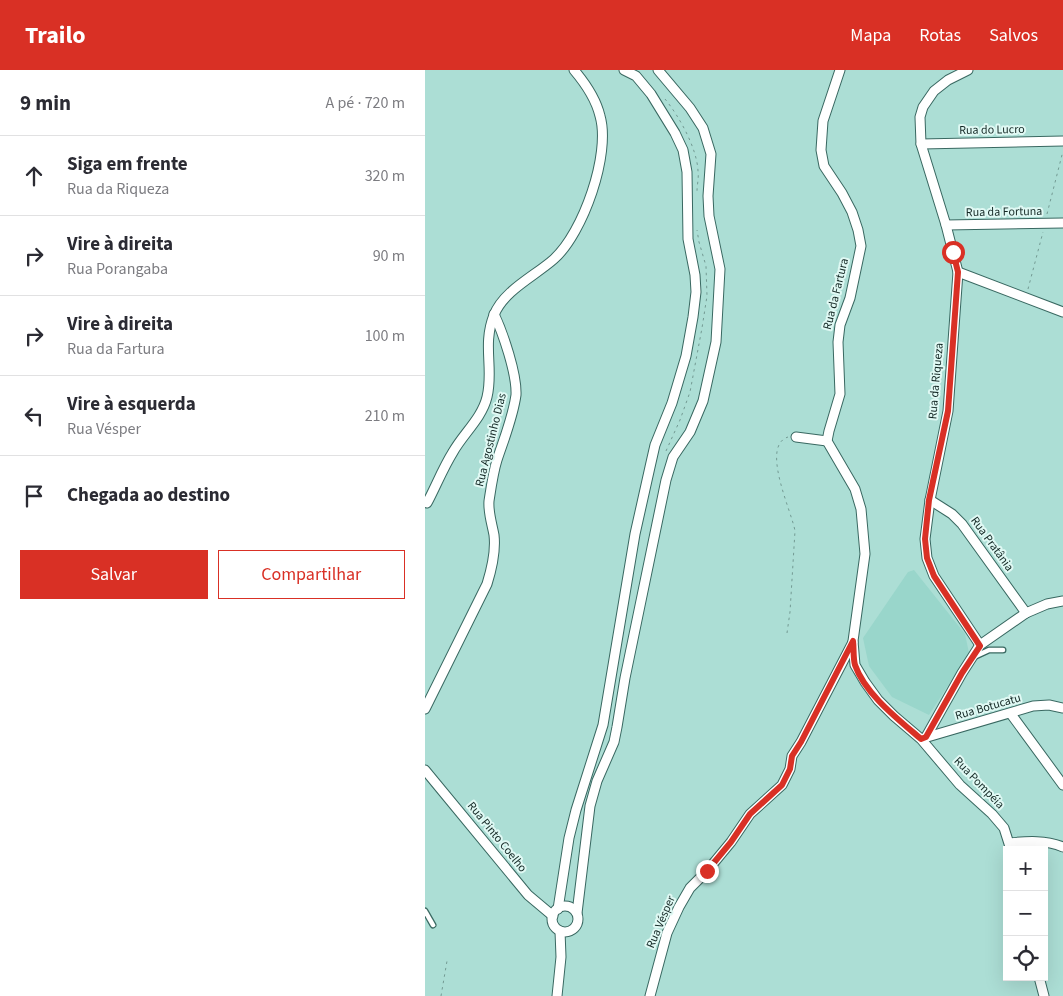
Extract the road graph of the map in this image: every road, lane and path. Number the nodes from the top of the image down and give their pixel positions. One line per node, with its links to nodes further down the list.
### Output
1 (574, 70): 12 (street)
2 (625, 70): 33 (street)
3 (658, 70): 34 (street)
4 (840, 70): 14 (street, Rua da Fartura)
5 (968, 70): 7 (street, Rua da Riqueza)
6 (1063, 141): 7 (street, Rua do Lucro)
7 (921, 144): 9 (street, Rua da Riqueza)
8 (1063, 223): 9 (street, Rua da Fortuna)
9 (946, 225): 10 (street, Rua da Riqueza)
10 (958, 272): 11 (street); 15 (street, Rua da Riqueza)
11 (1063, 312)
12 (494, 314): 16 (street); 25 (street, Rua Agostinho Dias)
13 (796, 437): 14 (street); 19 (path)
14 (827, 441): 20 (street)
15 (929, 500): 18 (street, Rua Pratânia); 21 (street, Rua da Riqueza)
16 (426, 503)
17 (1063, 601): 18 (street)
18 (1026, 613): 21 (street)
19 (787, 633)
20 (853, 641): 27 (street); 41 (street, Rua Vésper)
21 (980, 646): 23 (street)
22 (1003, 650): 23 (lane)
23 (969, 662): 27 (street)
24 (1063, 708): 26 (street, Rua Botucatu)
25 (425, 709)
26 (1011, 714): 27 (street, Rua Botucatu); 29 (street)
27 (924, 738): 30 (street, Rua Pompéia)
28 (425, 770): 33 (street, Rua Pinto Coelho)
29 (1063, 785)
30 (1011, 846): 31 (street)
31 (1063, 847)
32 (425, 912): 35 (lane)
33 (555, 913): 34 (street); 36 (street)
34 (577, 913): 36 (street)
35 (433, 925)
36 (560, 931): 40 (street)
37 (447, 961): 39 (path)
38 (1040, 981): 42 (street)
39 (441, 996)
40 (557, 996)
41 (650, 996)
42 (1044, 996)

